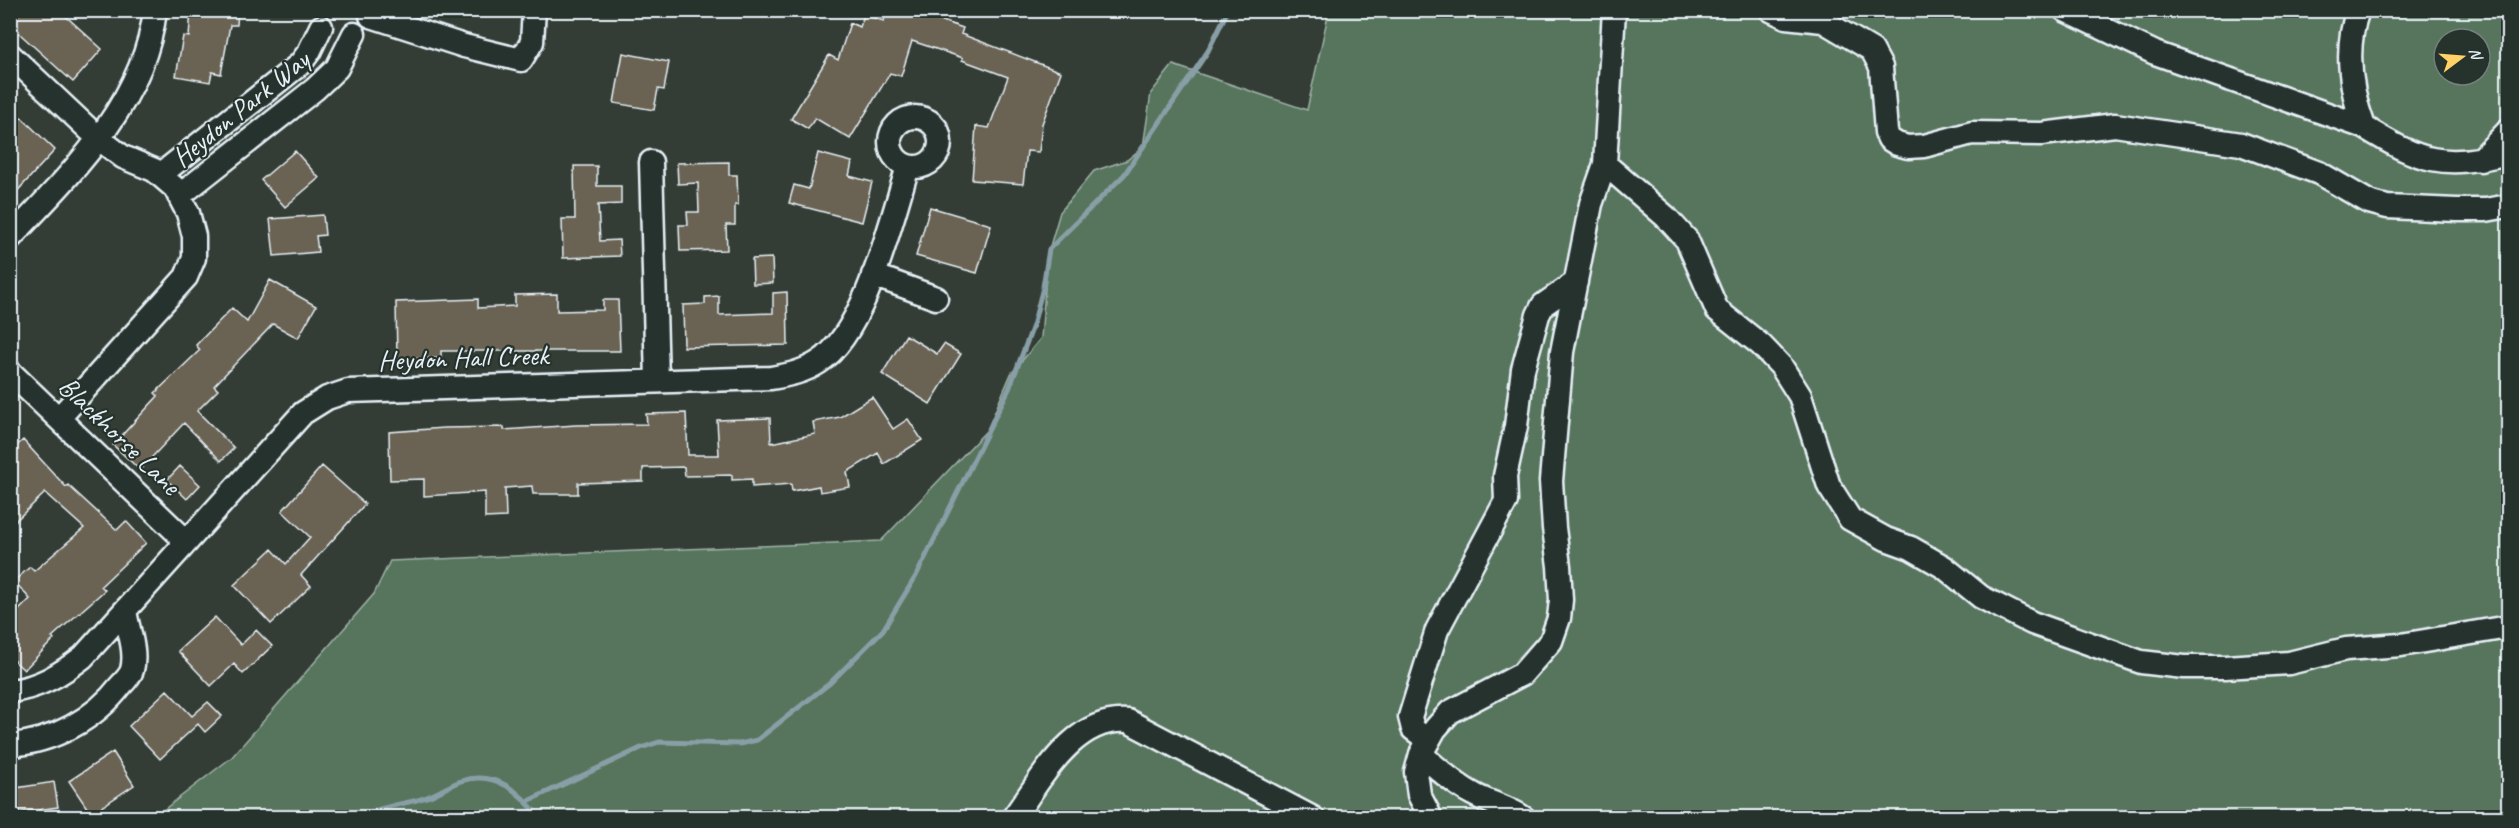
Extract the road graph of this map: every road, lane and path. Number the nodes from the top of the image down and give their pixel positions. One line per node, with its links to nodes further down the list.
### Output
1 (155, 10): 15 (street)
2 (534, 10): 6 (street)
3 (1771, 10): 23 (street)
4 (2065, 10): 12 (street)
5 (2358, 10): 12 (street)
6 (372, 13): 9 (street, Heydon Park Way)
7 (1617, 15): 19 (street)
8 (316, 19): 9 (street); 11 (street, Heydon Park Way)
9 (354, 34): 14 (street, Heydon Park Way)
10 (10, 55): 15 (street)
11 (241, 111): 14 (street); 21 (street, Heydon Park Way)
12 (2364, 127): 17 (street)
13 (2508, 131): 17 (street)
14 (258, 134): 22 (street, Heydon Park Way)
15 (98, 138): 21 (street); 24 (street)
16 (2508, 153): 17 (street)
17 (2480, 160)
18 (651, 162): 29 (street)
19 (1605, 164): 26 (street); 33 (street)
20 (908, 167): 25 (street, Heydon Hall Creek)
21 (160, 175): 22 (street)
22 (179, 196): 30 (street)
23 (2508, 206)
24 (10, 238)
25 (873, 275): 27 (street); 29 (street, Heydon Hall Creek)
26 (1576, 282): 36 (street); 36 (street)
27 (936, 298)
28 (10, 372): 30 (street, Blackhorse Lane)
29 (657, 381): 31 (street, Heydon Hall Creek)
30 (59, 418): 31 (street, Blackhorse Lane)
31 (187, 542): 32 (street, Heydon Hall Creek)
32 (125, 611): 34 (street, Heydon Hall Creek); 35 (street)
33 (2508, 627)
34 (10, 691)
35 (10, 745)
36 (1424, 747): 39 (street); 40 (street)
37 (1013, 818): 38 (street)
38 (1314, 818)
39 (1431, 818)
40 (1524, 818)

